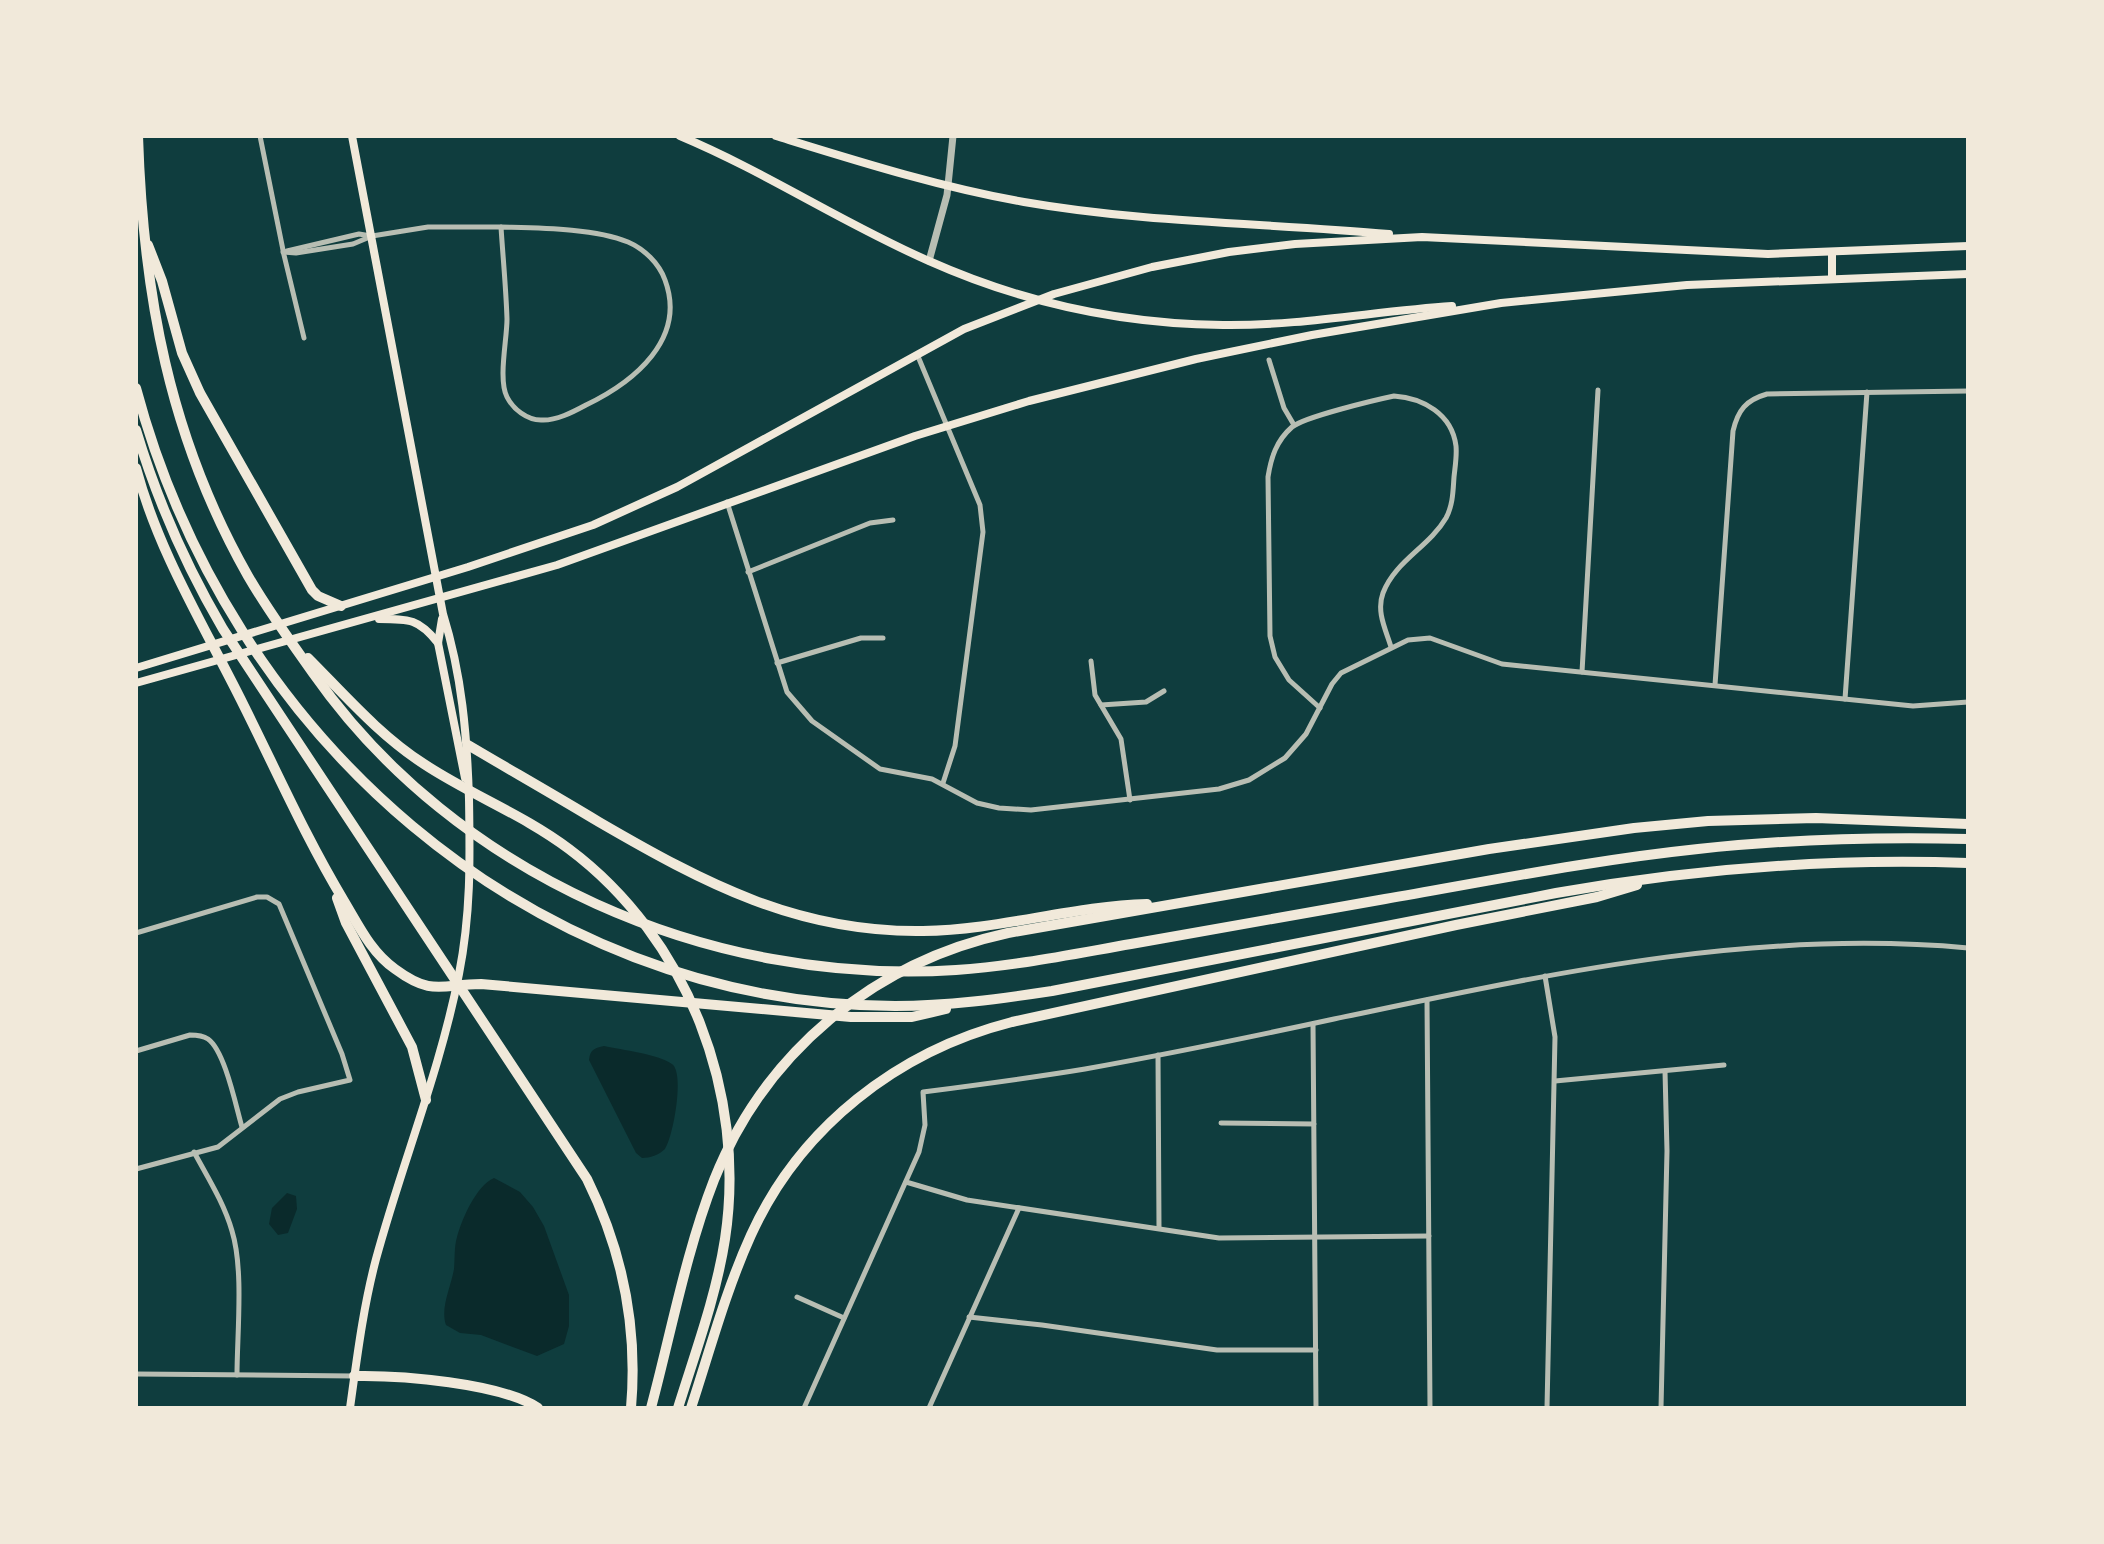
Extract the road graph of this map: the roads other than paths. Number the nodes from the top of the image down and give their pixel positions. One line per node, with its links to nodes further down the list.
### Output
1 (138, 136): 9 (highway)
2 (260, 136): 13 (street)
3 (352, 136): 10 (main road)
4 (680, 136): 15 (main road)
5 (776, 136): 7 (main road)
6 (953, 136): 7 (street)
7 (949, 186): 11 (main road); 15 (street)
8 (501, 227): 8 (street); 10 (street)
9 (143, 232): 35 (highway); 44 (highway)
10 (372, 236): 13 (street); 33 (main road)
11 (1422, 237): 14 (main road); 20 (main road)
12 (1968, 246): 14 (main road)
13 (283, 252): 19 (street)
14 (1832, 253): 17 (main road)
15 (929, 261): 18 (main road)
16 (1968, 274): 17 (main road)
17 (1832, 279): 18 (main road)
18 (1501, 303): 27 (main road)
19 (304, 338)
20 (917, 353): 27 (street); 33 (main road)
21 (1269, 360): 26 (street)
22 (136, 388): 68 (highway)
23 (1598, 390): 45 (street)
24 (1968, 391): 25 (street)
25 (1867, 392): 47 (street); 49 (street)
26 (1294, 425): 40 (street); 52 (street)
27 (949, 426): 30 (main road); 54 (street)
28 (136, 430): 95 (highway)
29 (136, 468): 61 (highway)
30 (727, 502): 32 (street); 34 (main road)
31 (893, 520): 32 (street)
32 (748, 572): 42 (street)
33 (436, 577): 34 (main road); 35 (main road)
34 (440, 598): 36 (main road); 37 (main road)
35 (341, 606): 43 (main road)
36 (443, 614): 39 (main road); 53 (main road)
37 (367, 619): 39 (main road); 46 (main road)
38 (883, 638): 42 (street)
39 (438, 643): 55 (main road)
40 (1391, 647): 45 (street); 52 (street)
41 (1091, 661): 51 (street)
42 (777, 663): 54 (street)
43 (136, 668)
44 (316, 671): 58 (highway); 97 (highway)
45 (1582, 672): 47 (street)
46 (136, 683)
47 (1715, 686): 49 (street)
48 (1164, 691): 51 (street)
49 (1845, 699): 50 (street)
50 (1968, 702)
51 (1100, 705): 56 (street)
52 (1320, 708): 56 (street)
53 (468, 745): 55 (main road); 62 (highway)
54 (943, 783): 56 (street)
55 (468, 798): 66 (main road)
56 (1130, 800)
57 (1968, 824): 62 (highway)
58 (1968, 839)
59 (1968, 863): 60 (highway)
60 (1666, 876): 68 (highway); 98 (highway)
61 (330, 877): 66 (highway); 75 (highway)
62 (1185, 903): 96 (highway)
63 (136, 933): 78 (street)
64 (1968, 948): 65 (street)
65 (1545, 976): 67 (street); 74 (street)
66 (457, 987): 68 (highway); 75 (main road)
67 (1427, 1000): 69 (street); 84 (street)
68 (979, 1002)
69 (1313, 1024): 71 (street); 77 (street)
70 (136, 1051): 78 (street)
71 (1158, 1055): 81 (street); 83 (street)
72 (1724, 1065): 73 (street)
73 (1665, 1071): 74 (street); 104 (street)
74 (1555, 1081): 103 (street)
75 (426, 1100): 92 (main road)
76 (1221, 1123): 77 (street)
77 (1314, 1124): 85 (street)
78 (242, 1128): 79 (street)
79 (194, 1152): 80 (street); 91 (street)
80 (136, 1169)
81 (906, 1182): 82 (street); 88 (street)
82 (1019, 1208): 83 (street); 87 (street)
83 (1159, 1228): 85 (street)
84 (1429, 1236): 85 (street); 102 (street)
85 (1315, 1237): 89 (street)
86 (797, 1297): 88 (street)
87 (969, 1317): 89 (street); 100 (street)
88 (844, 1318): 99 (street)
89 (1316, 1350): 101 (street)
90 (136, 1374): 91 (street)
91 (237, 1375): 92 (street)
92 (354, 1376): 93 (main road); 94 (highway)
93 (350, 1408)
94 (538, 1408)
95 (631, 1408)
96 (651, 1408)
97 (678, 1408)
98 (691, 1408)
99 (804, 1408)
100 (929, 1408)
101 (1316, 1408)
102 (1430, 1408)
103 (1547, 1408)
104 (1661, 1408)

